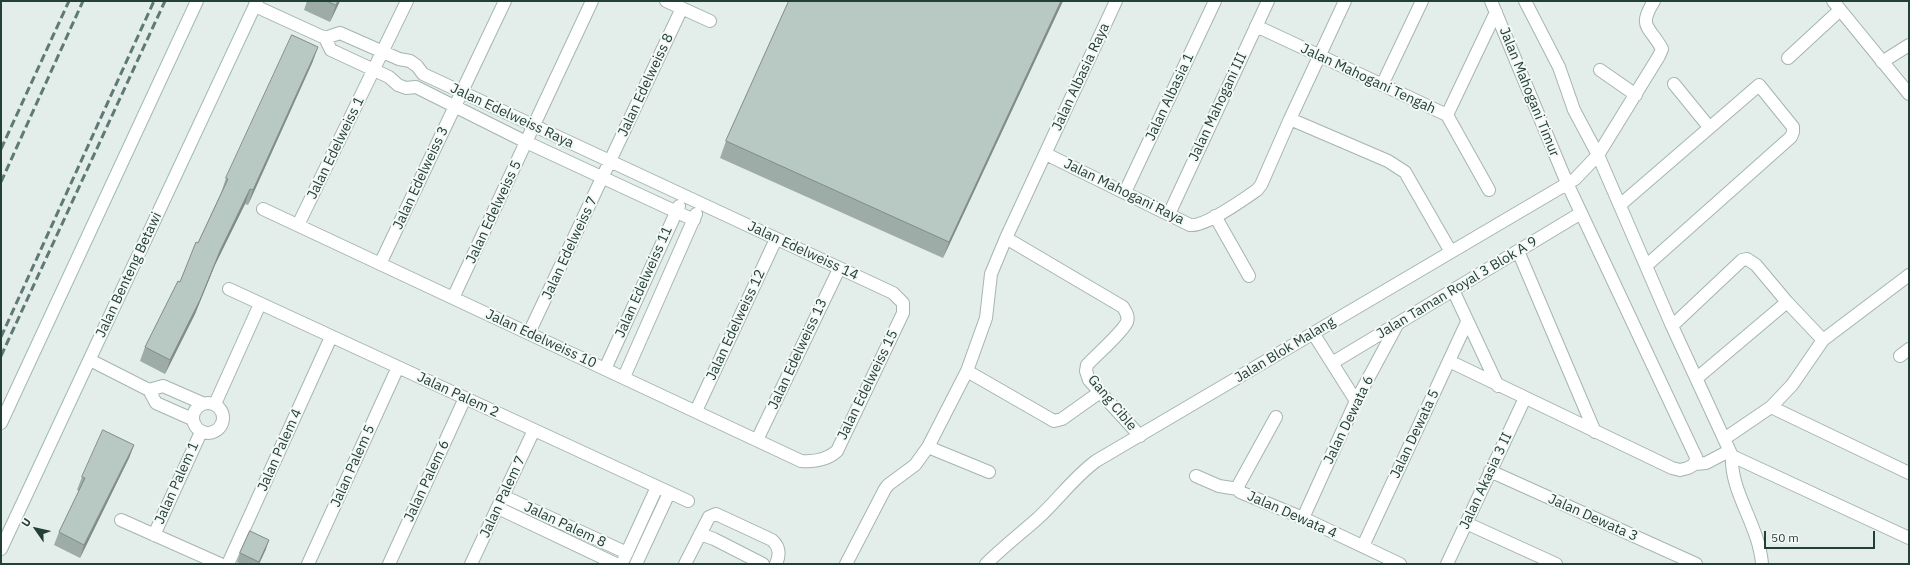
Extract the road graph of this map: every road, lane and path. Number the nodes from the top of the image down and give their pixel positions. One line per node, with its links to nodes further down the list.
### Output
1 (198, 1): 97 (street)
2 (407, 1): 21 (street, Jalan Edelweiss 1)
3 (505, 1): 29 (street, Jalan Edelweiss 3)
4 (592, 1): 35 (street, Jalan Edelweiss 5)
5 (666, 1): 16 (street)
6 (1116, 1): 38 (street, Jalan Albasia Raya)
7 (1215, 1): 44 (street, Jalan Albasia 1)
8 (1268, 1): 18 (street, Jalan Mahogani III)
9 (1346, 1): 22 (street)
10 (1422, 1): 28 (street)
11 (1525, 1): 39 (street)
12 (1654, 1): 31 (street, Jalan Blok Malang)
13 (256, 3): 19 (street, Jalan Edelweiss Raya); 77 (street, Jalan Benteng Betawi)
14 (1836, 5): 23 (street); 24 (street)
15 (1494, 6): 33 (street); 42 (street, Jalan Mahogani Timur)
16 (682, 8): 17 (street); 40 (street, Jalan Edelweiss 8)
17 (710, 22)
18 (1256, 26): 22 (street, Jalan Mahogani Tengah); 51 (street, Jalan Mahogani III)
19 (325, 38): 21 (street, Jalan Edelweiss Raya); 25 (street, Jalan Edelweiss Raya)
20 (1909, 45): 24 (street)
21 (383, 52): 25 (street, Jalan Edelweiss 1); 29 (street, Jalan Edelweiss Raya)
22 (1319, 56): 28 (street, Jalan Mahogani Tengah); 34 (street)
23 (1788, 58)
24 (1882, 62): 30 (street)
25 (374, 70): 32 (street, Jalan Edelweiss Raya); 54 (street, Jalan Edelweiss 1)
26 (1600, 70): 31 (street)
27 (1674, 84): 36 (street)
28 (1382, 85): 33 (street, Jalan Mahogani Tengah)
29 (462, 92): 32 (street, Jalan Edelweiss 3); 35 (street, Jalan Edelweiss Raya)
30 (1909, 94)
31 (1636, 95): 39 (street, Jalan Blok Malang)
32 (455, 107): 37 (street, Jalan Edelweiss Raya); 59 (street, Jalan Edelweiss 3)
33 (1447, 115): 43 (street, Jalan Mahogani Tengah)
34 (1290, 119): 52 (street); 58 (street)
35 (534, 126): 37 (street, Jalan Edelweiss 5); 40 (street, Jalan Edelweiss Raya)
36 (1709, 127): 47 (street); 60 (street)
37 (526, 142): 41 (street, Jalan Edelweiss Raya); 66 (street, Jalan Edelweiss 5)
38 (1046, 154): 44 (street, Jalan Mahogani Raya); 55 (street, Jalan Albasia Raya)
39 (1594, 160): 42 (street, Jalan Blok Malang); 47 (street)
40 (610, 162): 41 (street, Jalan Edelweiss 7); 45 (street, Jalan Edelweiss Raya)
41 (602, 178): 49 (street, Jalan Edelweiss Raya); 73 (street, Jalan Edelweiss 7)
42 (1571, 181): 50 (street, Jalan Mahogani Timur); 58 (street, Jalan Blok Malang)
43 (1489, 190)
44 (1125, 192): 51 (street, Jalan Mahogani Raya)
45 (684, 196): 46 (street, Jalan Edelweiss Raya); 49 (street, Jalan Edelweiss 11)
46 (700, 204): 53 (street, Jalan Edelweiss 11); 56 (street, Jalan Edelweiss 14)
47 (1620, 205): 60 (street)
48 (263, 209): 54 (street, Jalan Edelweiss 10)
49 (676, 212): 53 (street, Jalan Edelweiss Raya); 81 (street, Jalan Edelweiss 11)
50 (1581, 213): 57 (street, Jalan Taman Royal 3 Blok A 9); 107 (street, Jalan Mahogani Timur)
51 (1169, 214): 52 (street, Jalan Mahogani Raya)
52 (1209, 219): 63 (street)
53 (694, 220): 83 (street, Jalan Edelweiss 11)
54 (298, 225): 59 (street, Jalan Edelweiss 10)
55 (1006, 238): 82 (street, Jalan Albasia Raya); 87 (street, Gang Cible)
56 (776, 239): 61 (street, Jalan Edelweiss 14); 94 (street, Jalan Edelweiss 12)
57 (1518, 251): 65 (street, Jalan Taman Royal 3 Blok A 9); 100 (street)
58 (1451, 252): 74 (street, Jalan Blok Malang)
59 (380, 264): 66 (street, Jalan Edelweiss 10)
60 (1647, 265): 72 (street)
61 (838, 269): 68 (street, Jalan Edelweiss 14); 102 (street, Jalan Edelweiss 13)
62 (1909, 275): 76 (street)
63 (1249, 276)
64 (228, 289): 69 (street, Jalan Palem 2)
65 (1453, 290): 70 (street); 71 (street, Jalan Taman Royal 3 Blok A 9)
66 (453, 298): 73 (street, Jalan Edelweiss 10)
67 (1787, 302): 72 (street); 76 (street); 84 (street)
68 (902, 303): 106 (street, Jalan Edelweiss 15)
69 (260, 304): 75 (street, Jalan Palem 2); 92 (street)
70 (1468, 322): 78 (street, Jalan Dewata 5); 85 (street)
71 (1398, 324): 79 (street, Jalan Taman Royal 3 Blok A 9); 90 (street, Jalan Dewata 6)
72 (1672, 326): 84 (street)
73 (529, 333): 81 (street, Jalan Edelweiss 10)
74 (1314, 333): 79 (street); 101 (street, Jalan Blok Malang)
75 (331, 337): 80 (street, Jalan Palem 2); 128 (street, Jalan Palem 4)
76 (1823, 340): 93 (street)
77 (90, 360): 86 (street); 125 (street, Jalan Benteng Betawi)
78 (1449, 361): 85 (street); 124 (street, Jalan Dewata 5)
79 (1332, 363): 90 (street)
80 (398, 367): 88 (street, Jalan Palem 2); 129 (street, Jalan Palem 5)
81 (605, 369): 83 (street, Jalan Edelweiss 10)
82 (967, 371): 87 (street); 104 (street, Jalan Albasia Raya)
83 (624, 377): 94 (street, Jalan Edelweiss 10)
84 (1697, 378): 103 (street)
85 (1498, 386): 89 (street)
86 (149, 390): 91 (street); 96 (street)
87 (1100, 392): 101 (street, Gang Cible)
88 (465, 398): 98 (street, Jalan Palem 2); 130 (street, Jalan Palem 6)
89 (1525, 398): 100 (street); 108 (street, Jalan Akasia 3 II)
90 (1356, 401): 118 (street, Jalan Dewata 6)
91 (202, 403): 92 (street); 96 (street)
92 (215, 404): 99 (street)
93 (1771, 407): 103 (street); 110 (street)
94 (696, 411): 102 (street, Jalan Edelweiss 10)
95 (1276, 417): 113 (street, Jalan Dewata 4)
96 (192, 419): 99 (street)
97 (1, 423)
98 (534, 430): 112 (street, Jalan Palem 2); 115 (street, Jalan Palem 7)
99 (201, 432): 122 (street, Jalan Palem 1)
100 (1595, 432): 107 (street)
101 (1140, 436): 138 (street, Jalan Blok Malang)
102 (757, 440): 106 (street, Jalan Edelweiss 10)
103 (1724, 440): 105 (street)
104 (928, 447): 109 (street); 137 (street, Jalan Albasia Raya)
105 (1729, 454): 107 (street); 123 (street); 143 (street)
106 (821, 460)
107 (1695, 464)
108 (1490, 471): 120 (street, Jalan Akasia 3 II); 142 (street, Jalan Dewata 3)
109 (989, 472)
110 (1909, 473)
111 (1196, 476): 113 (street)
112 (657, 487): 114 (street, Jalan Palem 2); 126 (street)
113 (1238, 489): 118 (street, Jalan Dewata 4)
114 (669, 493): 116 (street, Jalan Palem 2); 133 (street)
115 (503, 496): 117 (street, Jalan Palem 7); 126 (street, Jalan Palem 8)
116 (688, 501)
117 (498, 508): 131 (street, Jalan Palem 7); 132 (street, Jalan Palem 8)
118 (1303, 518): 124 (street, Jalan Dewata 4)
119 (121, 520): 122 (street)
120 (1466, 522): 140 (street, Jalan Akasia 3 II); 141 (street)
121 (700, 534): 134 (street); 135 (street); 136 (street)
122 (154, 535): 127 (street)
123 (1909, 538)
124 (1362, 546): 139 (street, Jalan Dewata 4)
125 (1, 549)
126 (624, 558)
127 (220, 564)
128 (228, 564)
129 (308, 564)
130 (389, 564)
131 (472, 564)
132 (616, 564)
133 (636, 564)
134 (685, 564)
135 (763, 564)
136 (776, 564)
137 (846, 564)
138 (986, 564)
139 (1400, 564)
140 (1447, 564)
141 (1556, 564)
142 (1696, 564)
143 (1762, 564)

